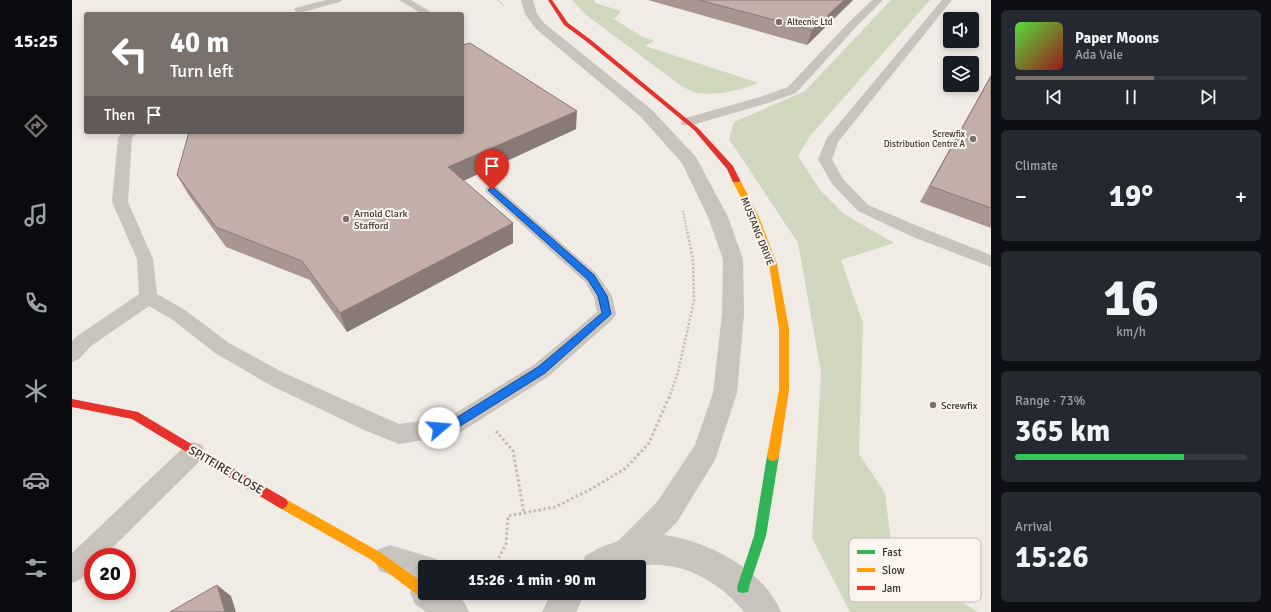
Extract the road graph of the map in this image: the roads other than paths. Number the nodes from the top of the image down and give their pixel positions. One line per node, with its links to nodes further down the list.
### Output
1 (337, 0): 7 (lane)
2 (404, 0): 8 (lane)
3 (527, 0): 17 (street)
4 (550, 0): 9 (street, MUSTANG DRIVE)
5 (878, 0): 9 (lane)
6 (947, 0): 12 (lane)
7 (299, 10)
8 (425, 12)
9 (687, 122): 23 (street, MUSTANG DRIVE)
10 (128, 134): 13 (lane)
11 (492, 190): 13 (lane)
12 (991, 261)
13 (148, 297): 14 (lane)
14 (72, 354)
15 (72, 403): 16 (street, SPITFIRE CLOSE)
16 (194, 452): 18 (street, SPITFIRE CLOSE); 21 (lane)
17 (628, 552): 19 (street); 23 (street)
18 (374, 555): 20 (street, SPITFIRE CLOSE); 22 (street, SPITFIRE CLOSE)
19 (609, 560)
20 (418, 568)
21 (72, 570)
22 (418, 587)
23 (744, 587): 28 (street)
24 (436, 600): 26 (street, SPITFIRE CLOSE)
25 (565, 600): 27 (street)
26 (453, 612)
27 (558, 612)
28 (765, 612)

